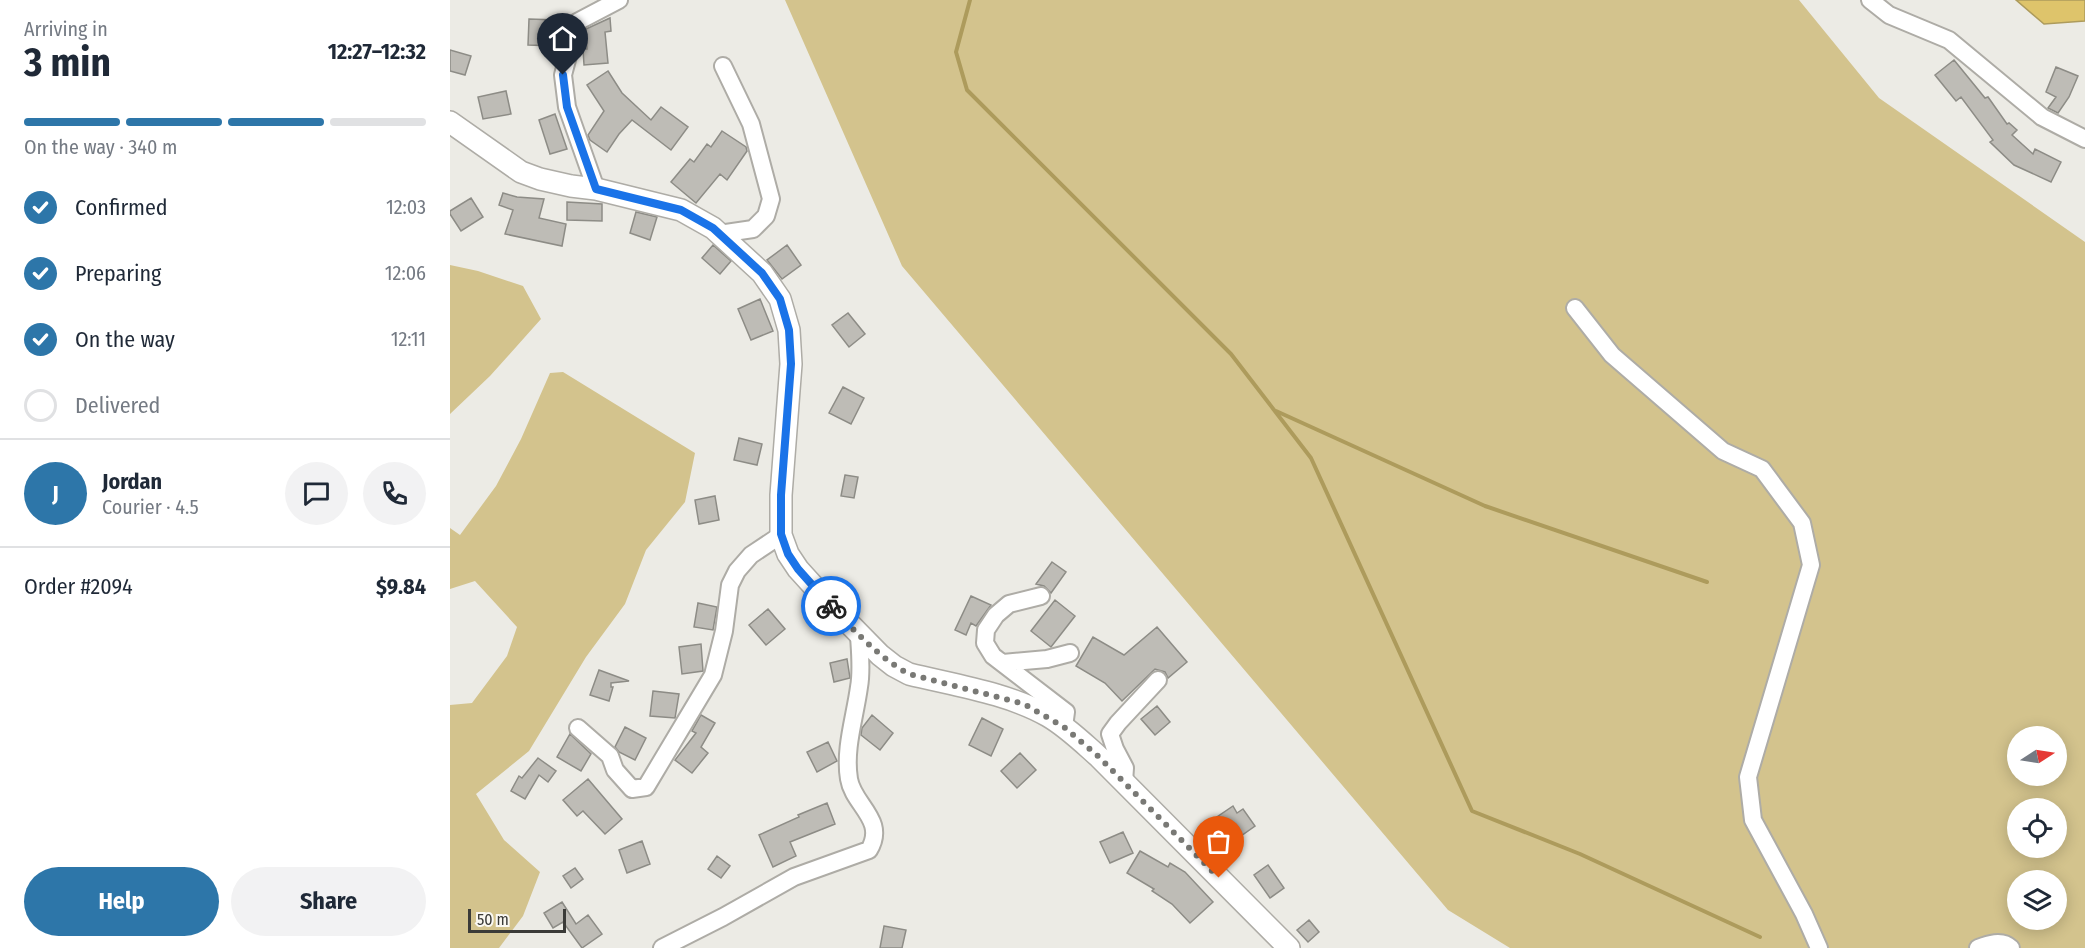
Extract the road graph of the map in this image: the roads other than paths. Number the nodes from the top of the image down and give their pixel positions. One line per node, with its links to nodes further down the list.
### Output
1 (619, 0): 6 (street)
2 (1870, 0): 5 (street)
3 (723, 66): 7 (street)
4 (450, 122): 6 (main road)
5 (2085, 140)
6 (596, 189): 7 (main road)
7 (719, 234): 9 (main road)
8 (1575, 308): 20 (street)
9 (781, 534): 11 (main road); 16 (street)
10 (1041, 596): 13 (street)
11 (860, 636): 15 (main road); 18 (street)
12 (1070, 653): 13 (street)
13 (1003, 663): 15 (street)
14 (1158, 680): 17 (street)
15 (1064, 727): 17 (main road)
16 (578, 728)
17 (1124, 782): 19 (main road)
18 (662, 948)
19 (1289, 948)
20 (1819, 948)
21 (1978, 948): 22 (street)
22 (2011, 948)

